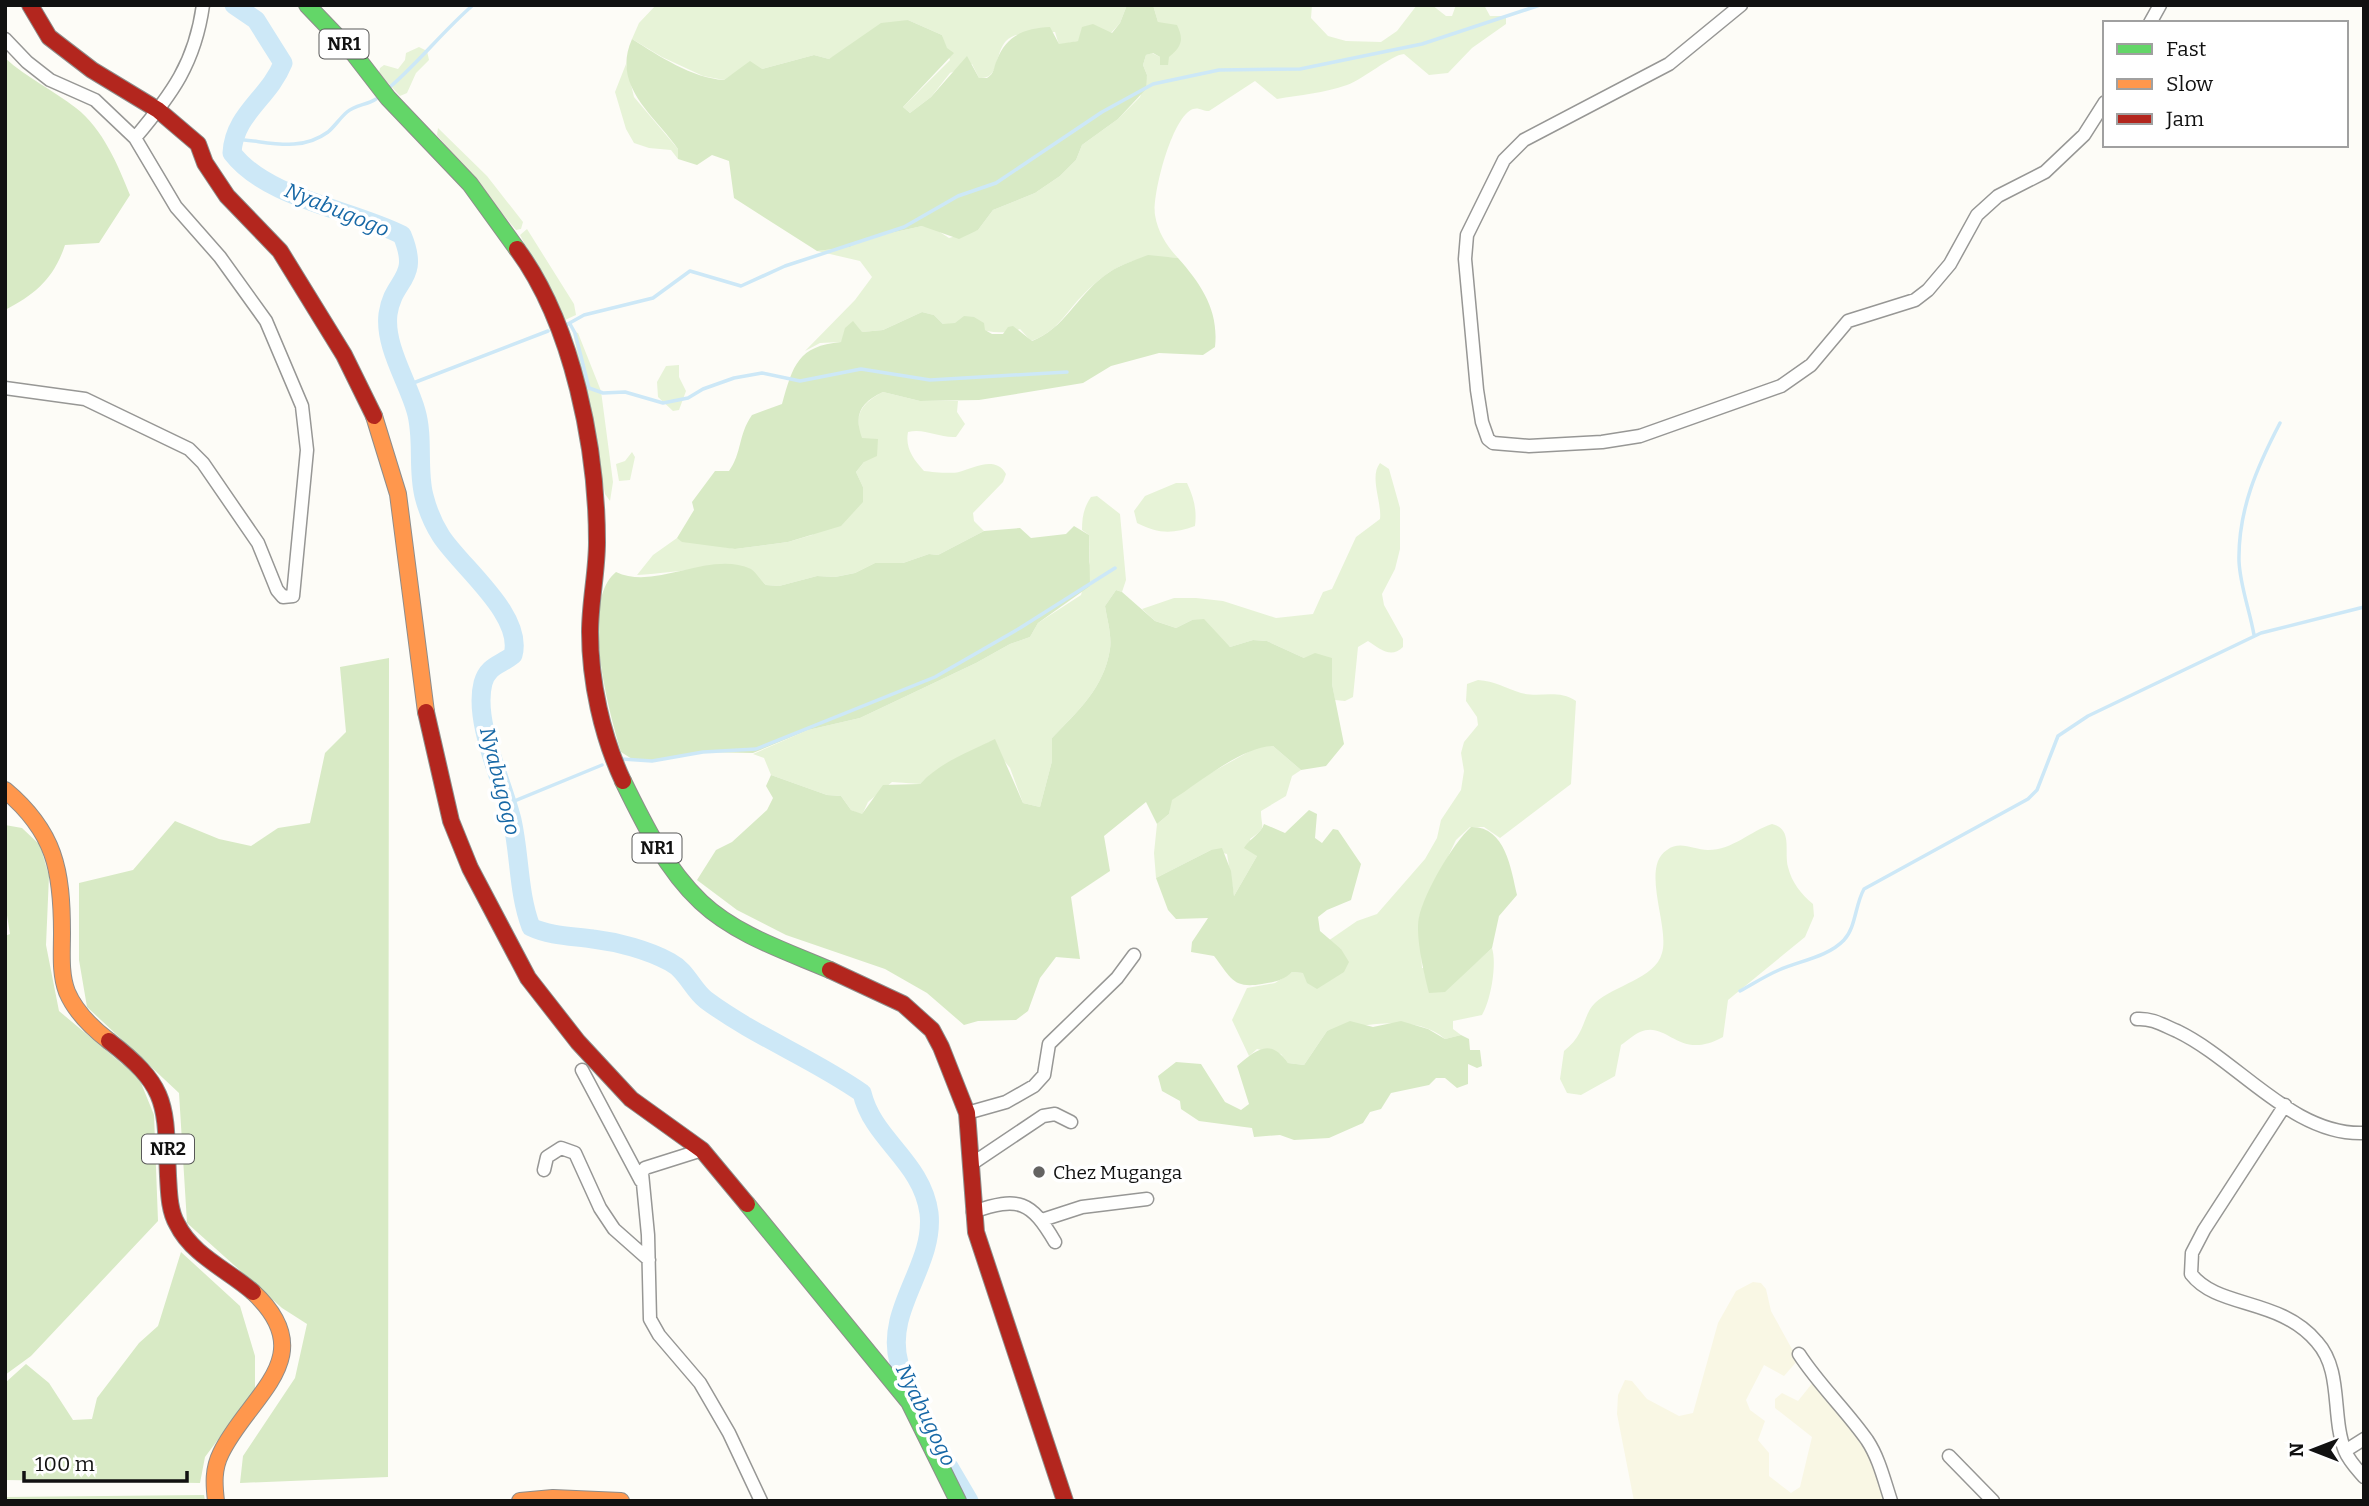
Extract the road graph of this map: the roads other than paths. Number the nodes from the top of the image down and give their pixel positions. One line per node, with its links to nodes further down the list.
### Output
1 (30, 5): 9 (main road)
2 (307, 5): 17 (main road, NR1)
3 (1741, 5): 8 (street)
4 (2160, 5): 6 (street)
5 (202, 11): 9 (street)
6 (2151, 21)
7 (5, 39): 10 (street)
8 (2103, 105)
9 (158, 110): 10 (street); 20 (main road)
10 (135, 138): 11 (street)
11 (5, 388)
12 (5, 790): 34 (main road, NR2 / NR2)
13 (1134, 955): 17 (street)
14 (2137, 1019): 16 (street)
15 (582, 1070): 23 (street)
16 (2285, 1105): 19 (street); 31 (street)
17 (967, 1113): 21 (main road, NR1)
18 (1071, 1122): 21 (street)
19 (2364, 1133)
20 (702, 1150): 23 (street); 38 (main road)
21 (969, 1165): 25 (main road, NR1)
22 (544, 1170): 28 (street)
23 (641, 1181): 28 (street)
24 (1147, 1199): 26 (street)
25 (973, 1212): 26 (street); 39 (main road, NR1)
26 (1042, 1220): 27 (street)
27 (1055, 1242)
28 (649, 1260): 37 (street)
29 (1799, 1354): 40 (street)
30 (2364, 1439): 31 (street)
31 (2345, 1451): 33 (street)
32 (1949, 1456): 41 (street)
33 (2364, 1477)
34 (216, 1501)
35 (520, 1501): 36 (main road)
36 (621, 1501)
37 (761, 1501)
38 (958, 1501)
39 (1065, 1501)
40 (1891, 1501)
41 (1993, 1501)

